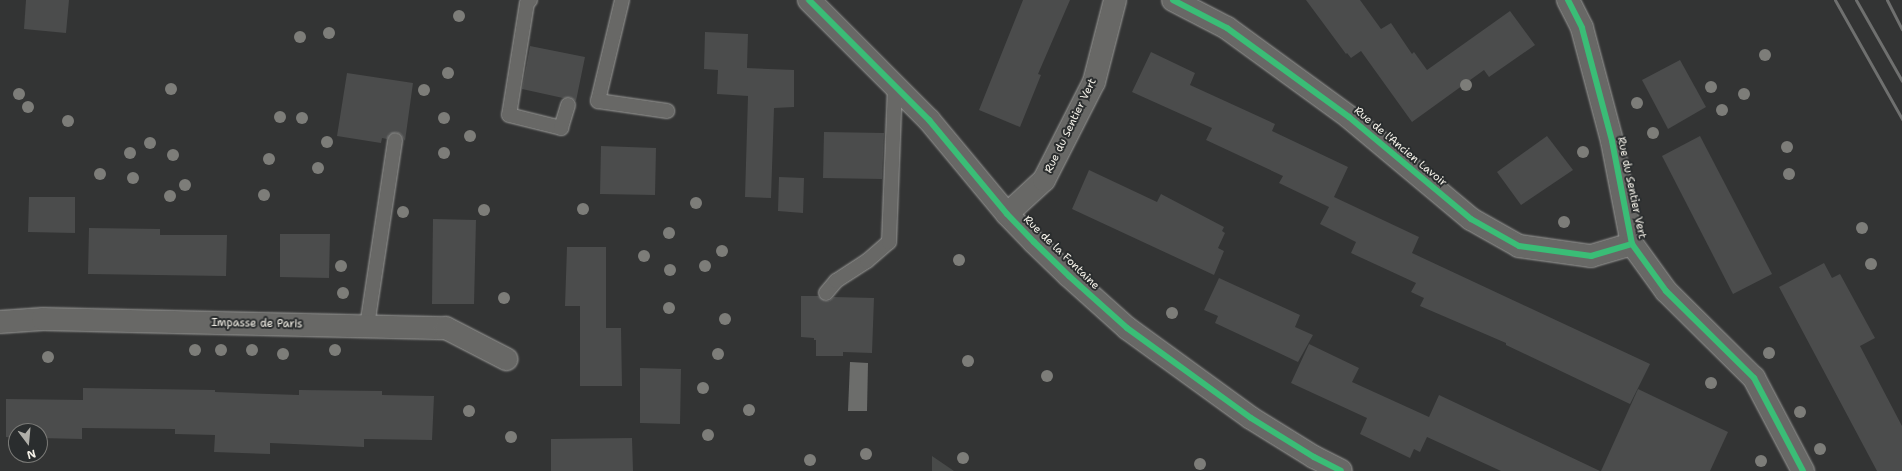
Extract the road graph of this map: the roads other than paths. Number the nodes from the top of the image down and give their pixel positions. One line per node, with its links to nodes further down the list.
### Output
1 (530, 0): 8 (lane)
2 (622, 0): 9 (lane)
3 (809, 0): 7 (street, Rue de la Fontaine)
4 (1114, 0): 11 (street, Rue du Sentier Vert)
5 (1173, 0): 12 (street, Rue de l'Ancien Lavoir)
6 (1568, 0): 12 (street, Rue du Sentier Vert)
7 (895, 86): 11 (street, Rue de la Fontaine); 13 (lane)
8 (568, 105)
9 (667, 111)
10 (395, 140): 15 (lane)
11 (1007, 214): 17 (street, Rue de la Fontaine)
12 (1632, 244): 18 (street, Rue du Sentier Vert)
13 (826, 293)
14 (0, 322): 15 (street, Impasse de Paris)
15 (367, 326): 16 (street, Impasse de Paris)
16 (506, 359)
17 (1341, 471)
18 (1803, 471)

